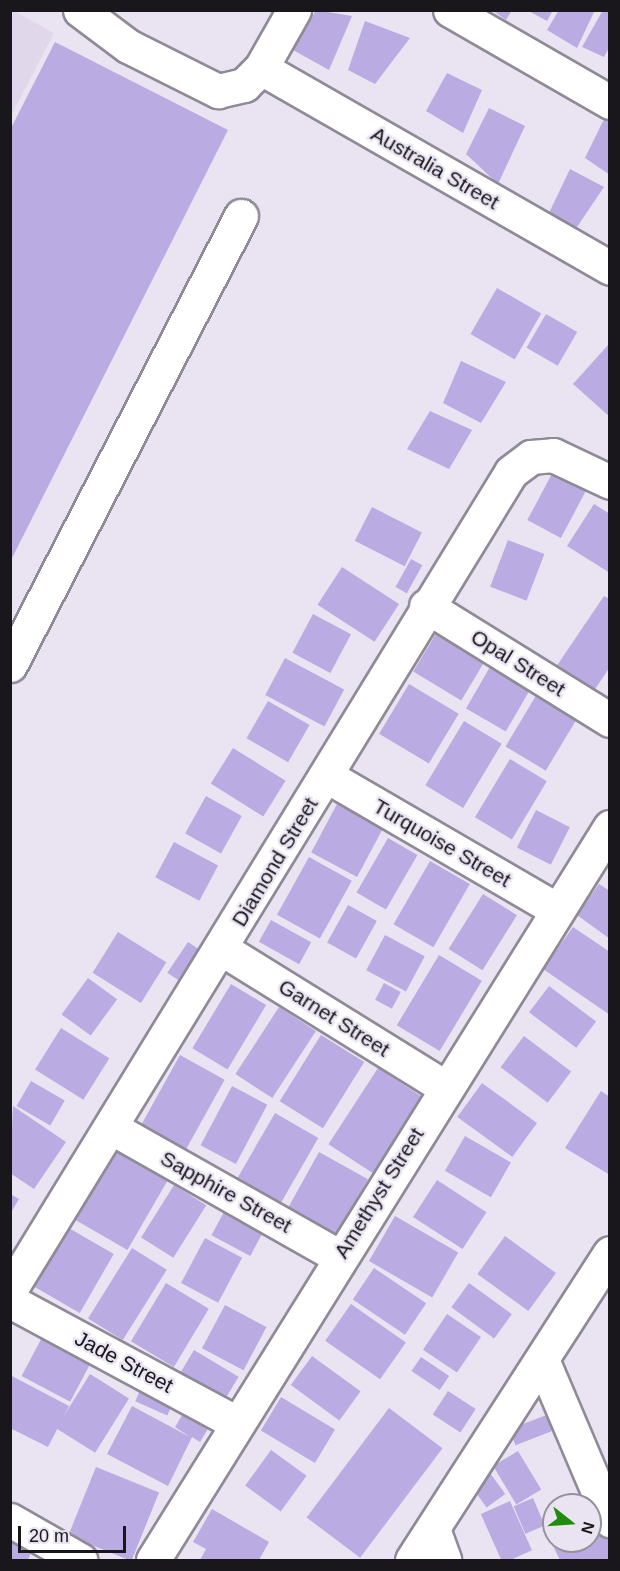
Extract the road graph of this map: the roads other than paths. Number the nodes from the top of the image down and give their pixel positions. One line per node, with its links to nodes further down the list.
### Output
1 (80, 10): 4 (street)
2 (294, 10): 4 (street)
3 (450, 10): 5 (street)
4 (261, 68): 7 (street, Australia Street)
5 (609, 102)
6 (241, 216): 10 (street)
7 (609, 268)
8 (609, 482): 9 (street, Diamond Street)
9 (426, 606): 11 (street, Opal Street); 12 (street, Diamond Street)
10 (10, 665)
11 (609, 720)
12 (327, 776): 14 (street, Turquoise Street); 15 (street, Diamond Street)
13 (609, 828): 14 (street, Amethyst Street)
14 (557, 910): 16 (street, Amethyst Street)
15 (222, 949): 16 (street, Garnet Street); 17 (street, Diamond Street)
16 (445, 1087): 19 (street, Amethyst Street)
17 (112, 1128): 19 (street, Sapphire Street); 20 (street, Diamond Street)
18 (609, 1253): 23 (street)
19 (340, 1257): 25 (street, Amethyst Street)
20 (10, 1290)
21 (609, 1294): 23 (street)
22 (10, 1301): 25 (street, Jade Street)
23 (579, 1307): 24 (street)
24 (543, 1362): 27 (street); 28 (street)
25 (237, 1423): 30 (street, Amethyst Street)
26 (10, 1520): 29 (street)
27 (609, 1520)
28 (433, 1529): 31 (street); 32 (street)
29 (80, 1560)
30 (153, 1560)
31 (412, 1560)
32 (444, 1560)

